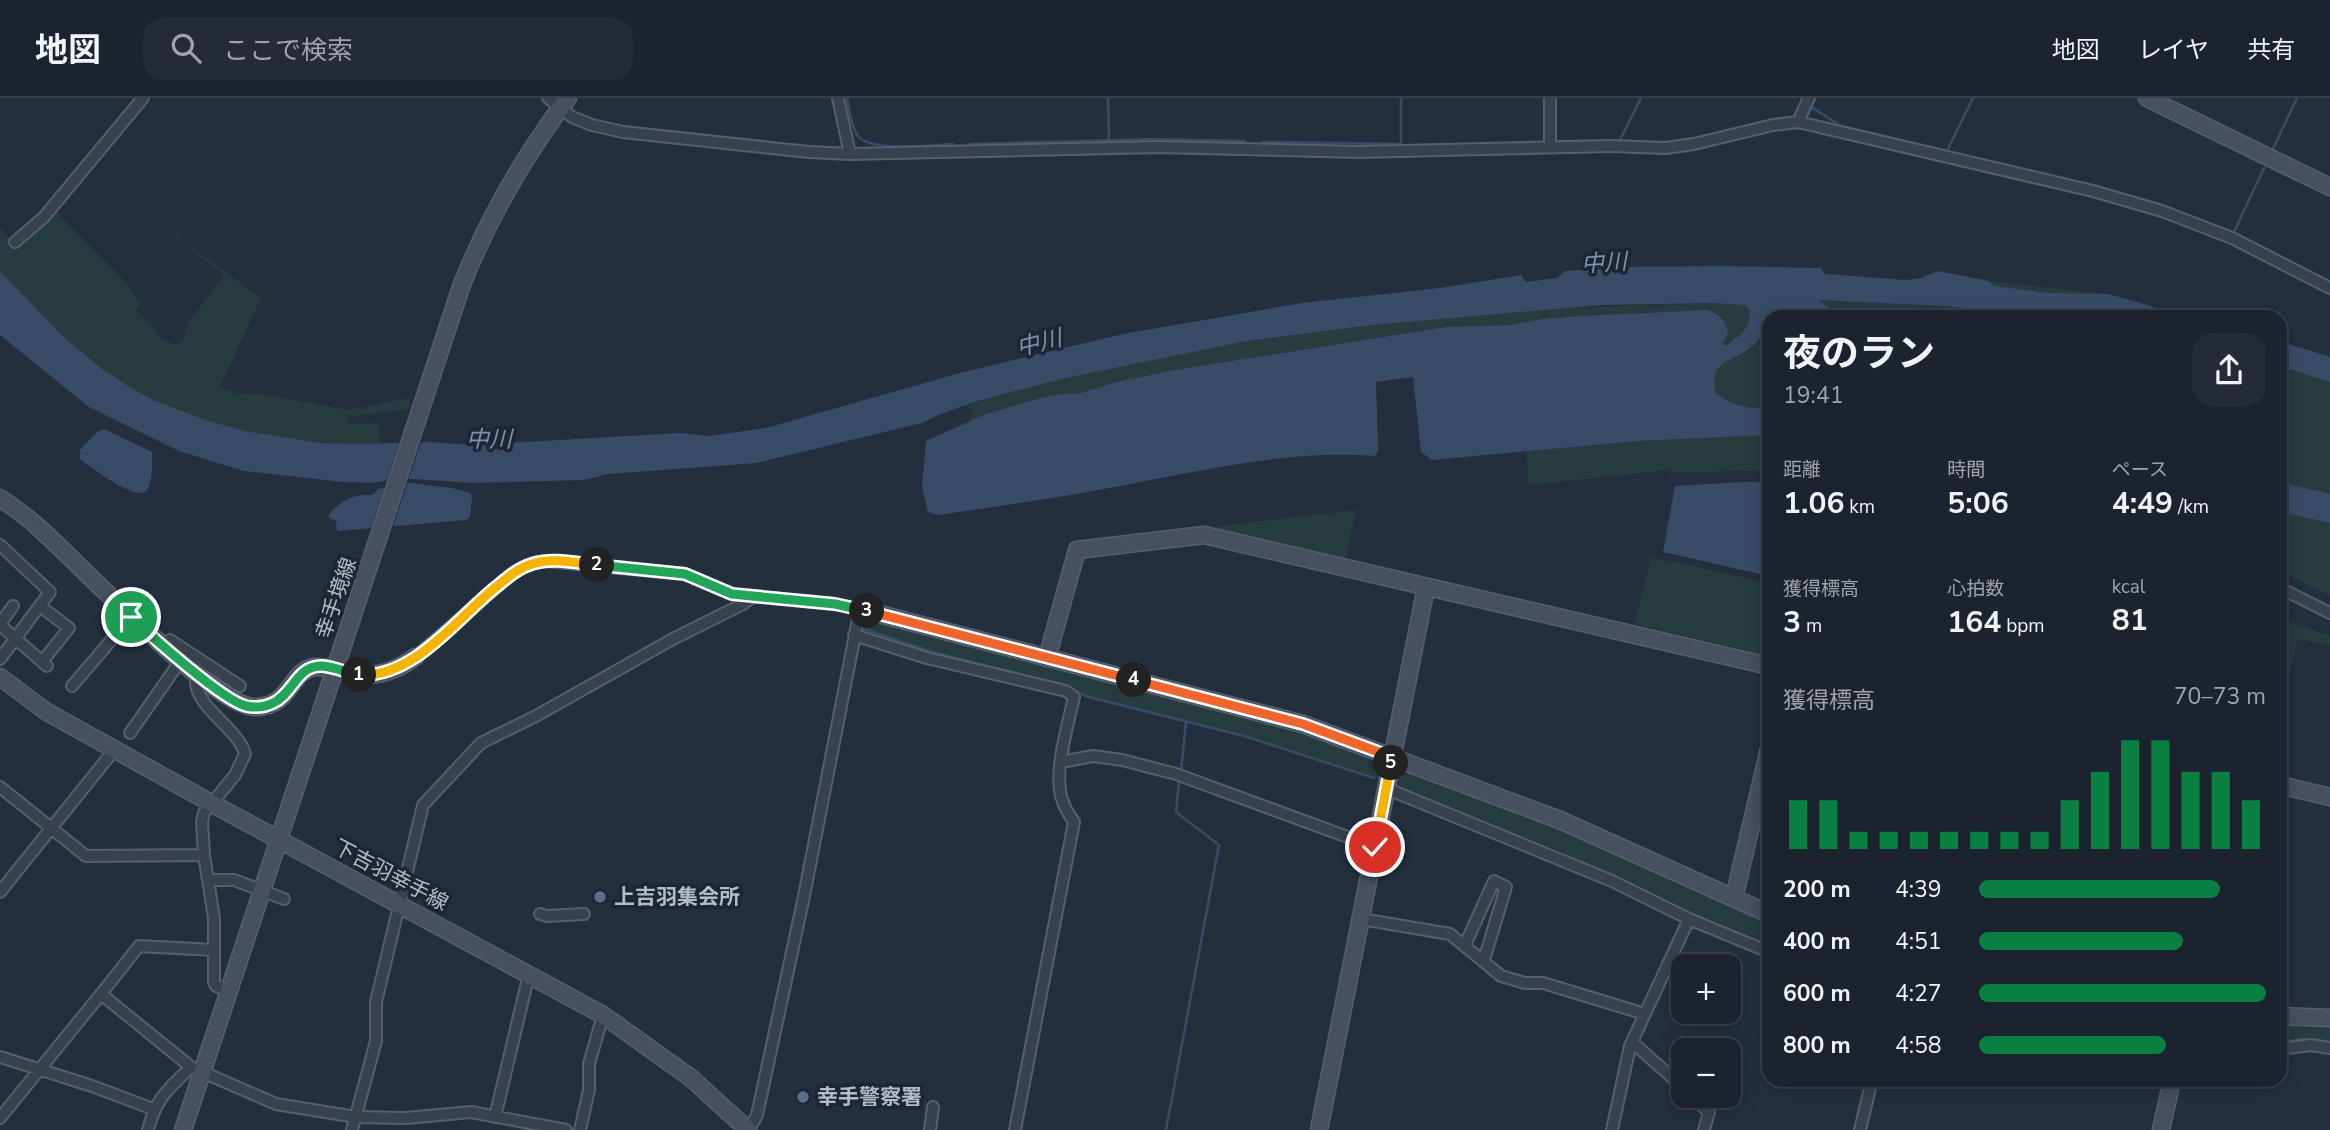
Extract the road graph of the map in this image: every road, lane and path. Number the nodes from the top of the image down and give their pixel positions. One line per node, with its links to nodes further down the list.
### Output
1 (144, 98): 11 (street)
2 (838, 98): 9 (street)
3 (1550, 98): 8 (street)
4 (1809, 98): 7 (street)
5 (2147, 98): 10 (street)
6 (558, 101): 9 (street); 32 (street, 幸手境線)
7 (1798, 122): 8 (street); 12 (street)
8 (1550, 147): 9 (street)
9 (850, 154)
10 (2330, 187)
11 (15, 242)
12 (2330, 288)
13 (0, 498): 22 (street)
14 (0, 545): 19 (street)
15 (1426, 587): 28 (street); 31 (street); 39 (street)
16 (2287, 592): 21 (street)
17 (752, 597): 20 (street); 27 (street); 56 (street)
18 (13, 606): 23 (street)
19 (40, 606): 25 (street); 25 (street)
20 (860, 609): 24 (street); 28 (street)
21 (2330, 613)
22 (131, 617): 30 (street); 35 (street)
23 (0, 624): 25 (street)
24 (854, 635): 40 (street); 93 (street)
25 (15, 640): 29 (street)
26 (170, 640): 36 (street)
27 (415, 657): 32 (street)
28 (1047, 658): 39 (street)
29 (0, 659)
30 (181, 660): 33 (street); 37 (street)
31 (1762, 664)
32 (334, 669): 33 (street); 48 (street, 幸手境線)
33 (200, 676): 46 (street)
34 (0, 677): 38 (street, 下吉羽幸手線)
35 (72, 686)
36 (240, 686)
37 (130, 733)
38 (116, 749): 46 (street, 下吉羽幸手線); 47 (street)
39 (1392, 757): 44 (street); 55 (street)
40 (1061, 762): 49 (street); 95 (street)
41 (1762, 779): 55 (street)
42 (2287, 787): 45 (street)
43 (0, 788): 47 (street)
44 (1385, 788): 49 (street); 61 (street)
45 (2330, 797)
46 (211, 803): 48 (street, 下吉羽幸手線); 50 (street)
47 (52, 829): 50 (street); 53 (street)
48 (280, 839): 52 (street, 幸手境線); 56 (street, 下吉羽幸手線)
49 (1375, 847): 60 (street)
50 (204, 855): 51 (street)
51 (208, 880): 52 (street); 64 (street)
52 (261, 889): 54 (street); 67 (street, 幸手境線)
53 (0, 892)
54 (284, 898)
55 (1734, 898): 57 (street)
56 (398, 903): 66 (street, 下吉羽幸手線); 85 (street)
57 (1762, 911)
58 (540, 914): 59 (street)
59 (584, 914)
60 (1361, 919): 62 (street); 96 (street)
61 (1689, 919): 63 (street); 69 (street)
62 (1465, 945): 65 (street); 65 (street)
63 (1762, 949)
64 (214, 950): 67 (street); 68 (street)
65 (1484, 960): 69 (street)
66 (529, 974): 70 (street, 下吉羽幸手線); 86 (street)
67 (228, 990): 78 (street, 幸手境線)
68 (101, 994): 77 (street); 78 (street)
69 (1645, 1014): 73 (street)
70 (603, 1015): 92 (street); 93 (street, 下吉羽幸手線)
71 (2287, 1016): 72 (street)
72 (2330, 1018)
73 (1632, 1042): 79 (street); 97 (street)
74 (2287, 1048): 75 (street)
75 (2330, 1048)
76 (0, 1057): 77 (street)
77 (41, 1069): 84 (street); 87 (street)
78 (197, 1070): 84 (street); 85 (street); 89 (street, 幸手境線)
79 (1671, 1076)
80 (1870, 1087): 99 (street)
81 (2170, 1087): 100 (street)
82 (933, 1107): 94 (street)
83 (1705, 1108): 98 (street)
84 (153, 1109): 88 (street)
85 (356, 1117): 86 (street); 90 (street)
86 (495, 1117): 91 (street)
87 (0, 1118)
88 (148, 1130)
89 (183, 1130)
90 (352, 1130)
91 (566, 1130)
92 (580, 1130)
93 (748, 1130)
94 (930, 1130)
95 (1015, 1130)
96 (1319, 1130)
97 (1612, 1130)
98 (1704, 1130)
99 (1860, 1130)
100 (2161, 1130)

